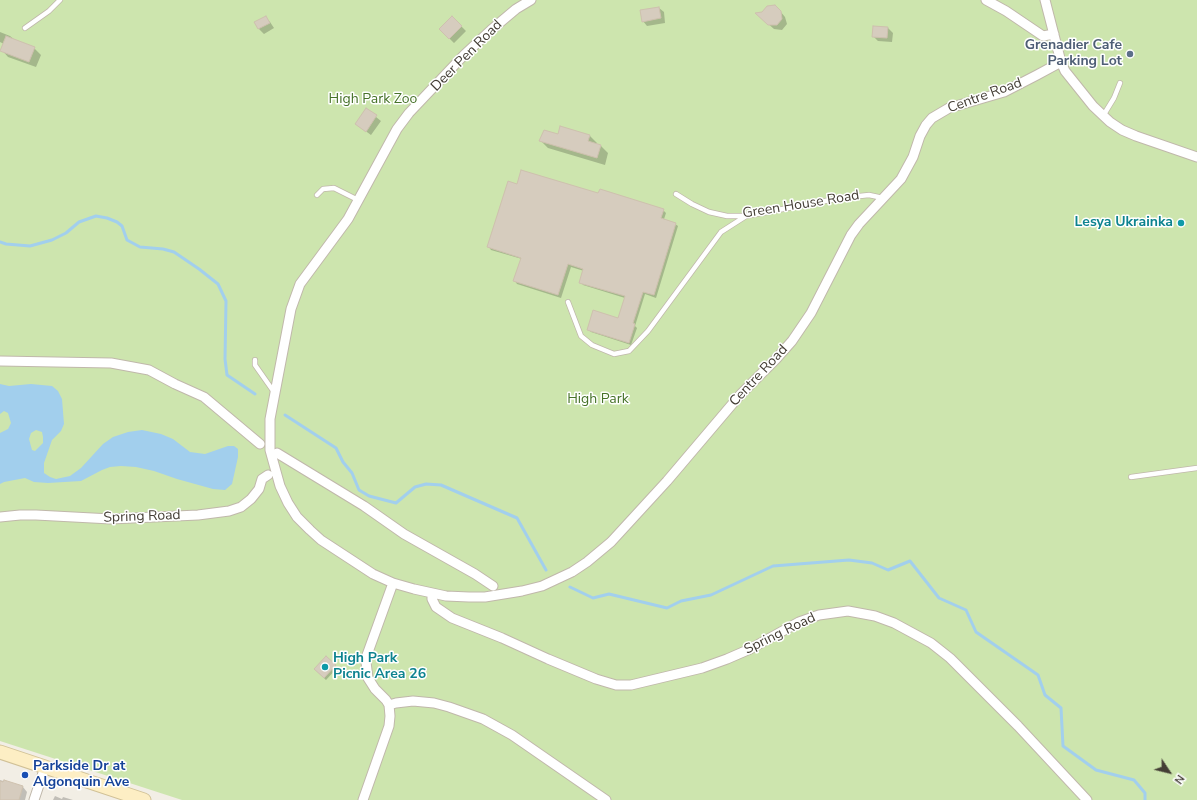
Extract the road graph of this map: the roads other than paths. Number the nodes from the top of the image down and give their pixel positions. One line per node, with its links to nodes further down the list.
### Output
1 (60, 0): 5 (lane)
2 (531, 0): 14 (street, Deer Pen Road)
3 (986, 0): 6 (street)
4 (1045, 0): 6 (street)
5 (25, 28)
6 (1054, 34): 7 (street)
7 (1061, 62): 9 (street); 13 (street, Centre Road)
8 (1120, 83): 9 (lane)
9 (1104, 116): 10 (street)
10 (1197, 157)
11 (676, 194): 15 (lane, Green House Road)
12 (317, 195): 14 (lane)
13 (884, 198): 15 (lane, Green House Road); 28 (street, Centre Road)
14 (358, 200): 19 (street, Deer Pen Road)
15 (746, 216): 16 (lane)
16 (568, 302)
17 (255, 360): 19 (lane)
18 (0, 361): 20 (street)
19 (274, 392): 23 (street, Deer Pen Road)
20 (260, 444)
21 (277, 454): 27 (street)
22 (1197, 468): 24 (lane)
23 (271, 472): 25 (street, Spring Road); 26 (street)
24 (1131, 477)
25 (0, 517)
26 (393, 583): 28 (street, Centre Road); 29 (street)
27 (493, 586)
28 (432, 593): 36 (street, Spring Road)
29 (389, 705): 34 (street); 35 (street)
30 (0, 752): 31 (main road)
31 (45, 767): 32 (street); 33 (main road)
32 (34, 800)
33 (144, 800)
34 (363, 800)
35 (606, 800)
36 (1087, 800)

